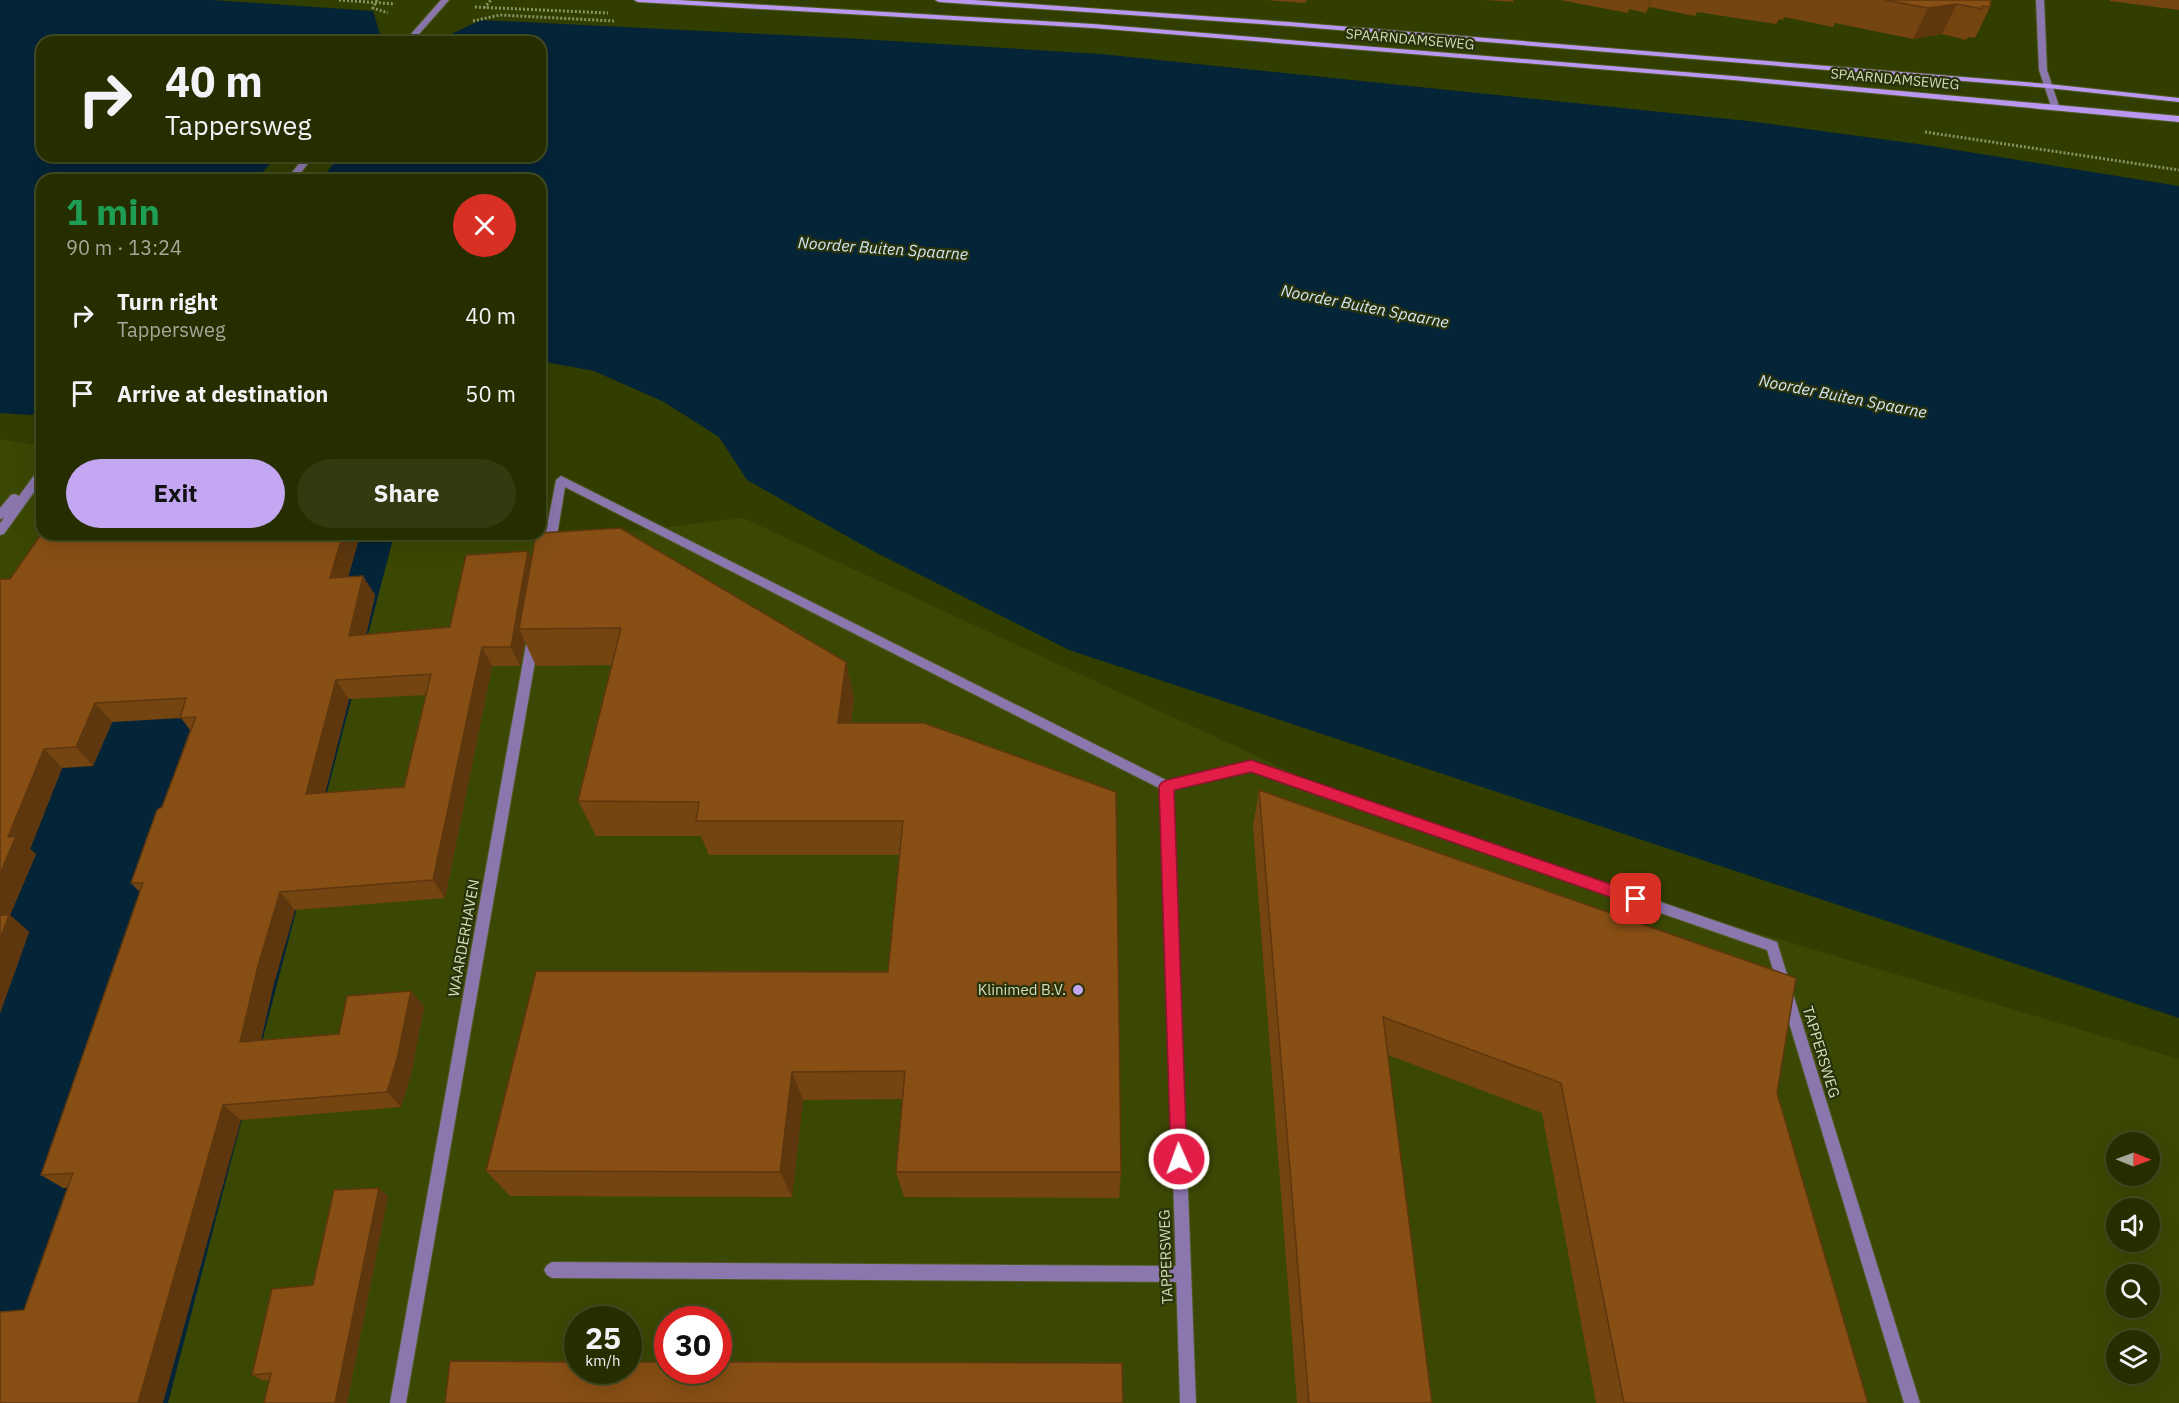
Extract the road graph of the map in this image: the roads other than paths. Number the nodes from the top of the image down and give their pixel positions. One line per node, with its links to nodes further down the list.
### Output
1 (638, 0): 8 (main road, SPAARNDAMSEWEG)
2 (939, 0): 6 (main road, SPAARNDAMSEWEG)
3 (2040, 0): 6 (street)
4 (442, 3): 5 (street)
5 (413, 36)
6 (2048, 86): 7 (main road, SPAARNDAMSEWEG); 8 (street)
7 (2179, 100)
8 (2055, 106): 9 (main road, SPAARNDAMSEWEG)
9 (2179, 119)
10 (305, 162): 11 (street)
11 (295, 174)
12 (36, 475): 14 (street)
13 (36, 480): 15 (street)
14 (0, 515)
15 (0, 531)
16 (547, 561): 18 (street)
17 (537, 620): 21 (street, WAARDERHAVEN)
18 (1167, 786): 20 (street, TAPPERSWEG); 23 (street, TAPPERSWEG)
19 (552, 1270): 20 (street)
20 (1183, 1274): 22 (street, TAPPERSWEG)
21 (398, 1403)
22 (1188, 1403)
23 (1912, 1403)

